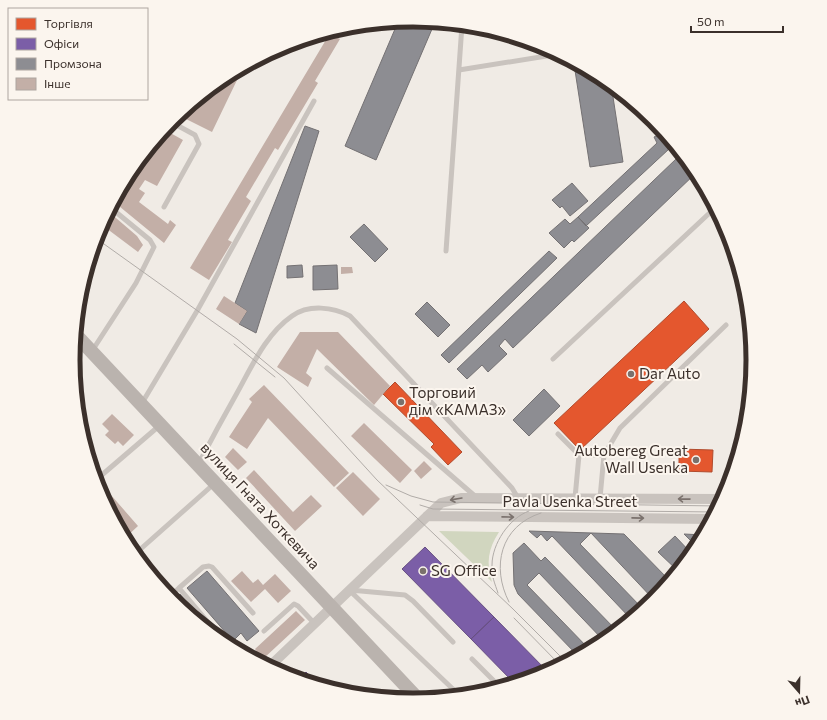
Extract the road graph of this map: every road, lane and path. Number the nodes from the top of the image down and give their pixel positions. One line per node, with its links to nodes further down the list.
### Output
1 (461, 31): 3 (lane)
2 (549, 56): 3 (lane)
3 (458, 70): 9 (lane)
4 (314, 101): 15 (lane)
5 (177, 126): 6 (lane)
6 (164, 207)
7 (711, 211): 13 (lane)
8 (116, 212): 12 (lane)
9 (446, 251)
10 (726, 325): 19 (lane)
11 (81, 340): 12 (street, вулиця Гната Хоткевича)
12 (92, 351): 15 (street, вулиця Гната Хоткевича)
13 (553, 359)
14 (327, 368): 23 (lane)
15 (142, 403): 16 (street, вулиця Гната Хоткевича)
16 (161, 424): 20 (street, вулиця Гната Хоткевича); 21 (lane)
17 (558, 434): 18 (lane)
18 (579, 455): 19 (lane); 25 (lane)
19 (604, 455): 26 (lane)
20 (198, 464): 22 (street, вулиця Гната Хоткевича); 24 (lane)
21 (101, 475)
22 (216, 483): 30 (lane); 34 (street, вулиця Гната Хоткевича)
23 (476, 498): 24 (street, Pavla Usenka Street); 28 (street, Pavla Usenka Street, one-way to 28)
24 (518, 498): 25 (street, Pavla Usenka Street)
25 (575, 498): 26 (street, Pavla Usenka Street)
26 (600, 498): 27 (street, Pavla Usenka Street, one-way to 26)
27 (716, 499)
28 (427, 516): 29 (street, Pavla Usenka Street, one-way to 29); 32 (street, Pavla Usenka Street)
29 (706, 519)
30 (140, 550)
31 (179, 588): 33 (lane); 35 (lane); 36 (lane)
32 (349, 590): 34 (street, Pavla Usenka Street); 39 (lane); 43 (lane)
33 (175, 592)
34 (331, 608): 37 (street, Pavla Usenka Street); 44 (street, вулиця Гната Хоткевича)
35 (253, 613)
36 (202, 617)
37 (314, 624): 38 (lane); 41 (street, Pavla Usenka Street)
38 (264, 631)
39 (453, 642)
40 (472, 659): 42 (lane)
41 (274, 663)
42 (496, 683)
43 (454, 690)
44 (411, 693)

